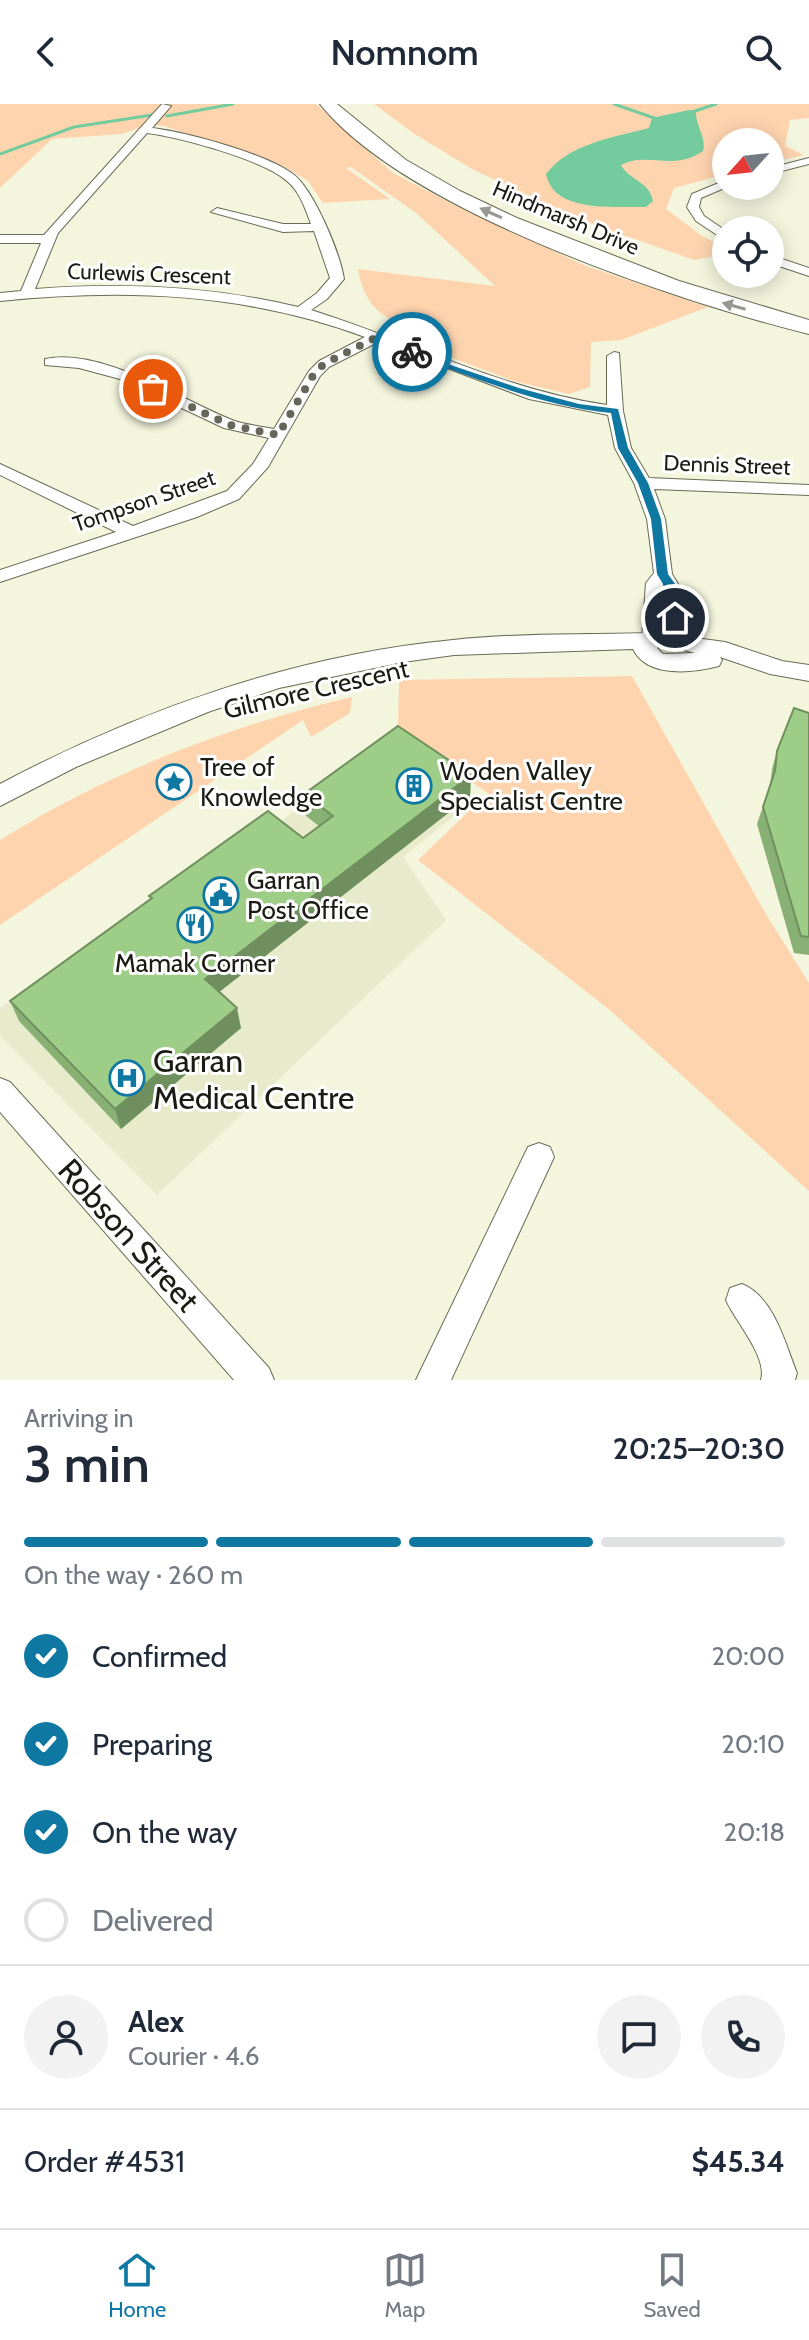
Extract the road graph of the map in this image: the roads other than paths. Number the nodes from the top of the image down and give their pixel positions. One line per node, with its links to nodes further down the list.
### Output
1 (328, 104): 19 (main road, Hindmarsh Drive, one-way to 1)
2 (166, 106): 4 (street)
3 (364, 111): 18 (main road, Hindmarsh Drive)
4 (145, 130): 9 (street); 12 (street)
5 (809, 161): 6 (street)
6 (784, 167)
7 (712, 189): 10 (street)
8 (217, 212): 9 (street)
9 (318, 227): 17 (street)
10 (712, 227)
11 (0, 239): 12 (street)
12 (47, 239): 15 (street)
13 (784, 264): 14 (street)
14 (809, 272)
15 (26, 294): 16 (street, Curlewis Crescent); 17 (street, Curlewis Crescent)
16 (0, 297)
17 (301, 311): 20 (street, Curlewis Crescent)
18 (809, 311)
19 (809, 327)
20 (375, 338): 23 (street, Curlewis Crescent); 24 (street, Tompson Street)
21 (614, 356): 23 (street)
22 (50, 362): 24 (street)
23 (615, 411): 26 (street)
24 (278, 435): 28 (street, Tompson Street)
25 (0, 469): 28 (street)
26 (643, 483): 27 (street, Dennis Street); 29 (street)
27 (809, 490)
28 (131, 532): 30 (street, Tompson Street)
29 (663, 574): 31 (street); 33 (street)
30 (0, 576)
31 (651, 646): 32 (street, Gilmore Crescent); 33 (street, Gilmore Crescent)
32 (545, 648): 35 (street, Gilmore Crescent); 36 (street, Gilmore Crescent)
33 (680, 648): 34 (street)
34 (809, 673)
35 (0, 796)
36 (0, 814)
37 (0, 1091): 40 (street, Robson Street)
38 (539, 1157): 41 (street)
39 (742, 1300): 42 (street)
40 (257, 1380)
41 (433, 1380)
42 (778, 1380)

